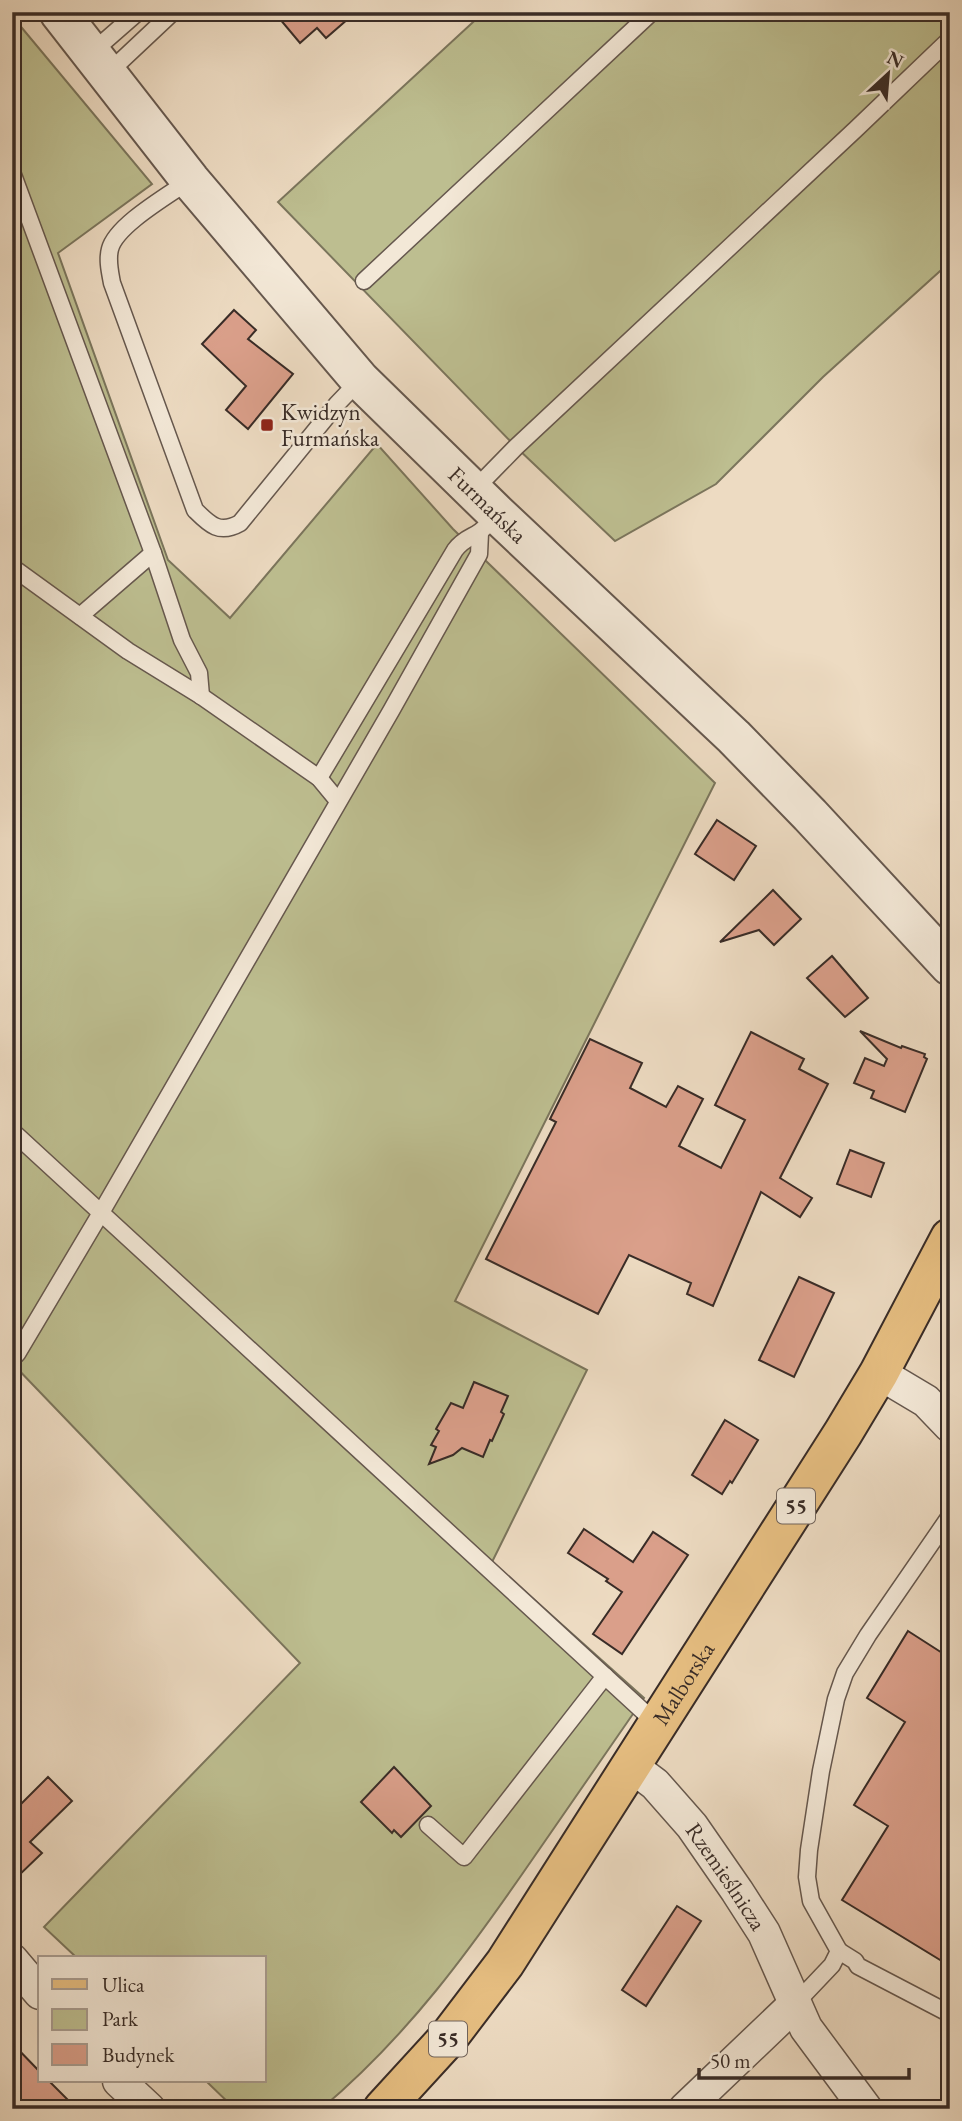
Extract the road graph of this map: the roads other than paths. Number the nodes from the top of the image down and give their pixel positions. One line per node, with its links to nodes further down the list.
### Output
1 (59, 12): 6 (street, Furmańska)
2 (138, 12): 6 (lane)
3 (173, 12): 6 (lane)
4 (652, 12): 9 (lane)
5 (950, 39): 11 (lane)
6 (98, 65): 8 (street, Furmańska)
7 (12, 172): 12 (lane)
8 (190, 180): 10 (street, Furmańska); 10 (lane)
9 (364, 281)
10 (360, 380): 11 (street, Furmańska)
11 (483, 512): 16 (lane); 17 (lane); 18 (street, Furmańska)
12 (152, 553): 14 (lane); 15 (lane)
13 (12, 568): 14 (lane)
14 (80, 616): 15 (lane)
15 (201, 696): 16 (lane)
16 (319, 778): 17 (lane)
17 (338, 801): 20 (lane)
18 (950, 966)
19 (12, 1131): 20 (lane)
20 (102, 1211): 22 (lane); 26 (lane)
21 (950, 1238): 23 (main road, Malborska / 55)
22 (17, 1354)
23 (879, 1373): 24 (street); 27 (main road, Malborska / 55)
24 (950, 1426)
25 (950, 1516): 30 (lane)
26 (605, 1676): 27 (lane); 29 (lane)
27 (657, 1724): 28 (main road, Malborska / 55)
28 (631, 1766): 33 (street, Rzemieślnicza); 37 (main road, Malborska / 55)
29 (428, 1825)
30 (839, 1951): 33 (lane); 34 (lane)
31 (12, 1960): 32 (street)
32 (38, 1991)
33 (794, 2004): 38 (street); 39 (street, Rzemieślnicza)
34 (950, 2014)
35 (120, 2082): 36 (street)
36 (149, 2109)
37 (383, 2109)
38 (685, 2109)
39 (866, 2109)

